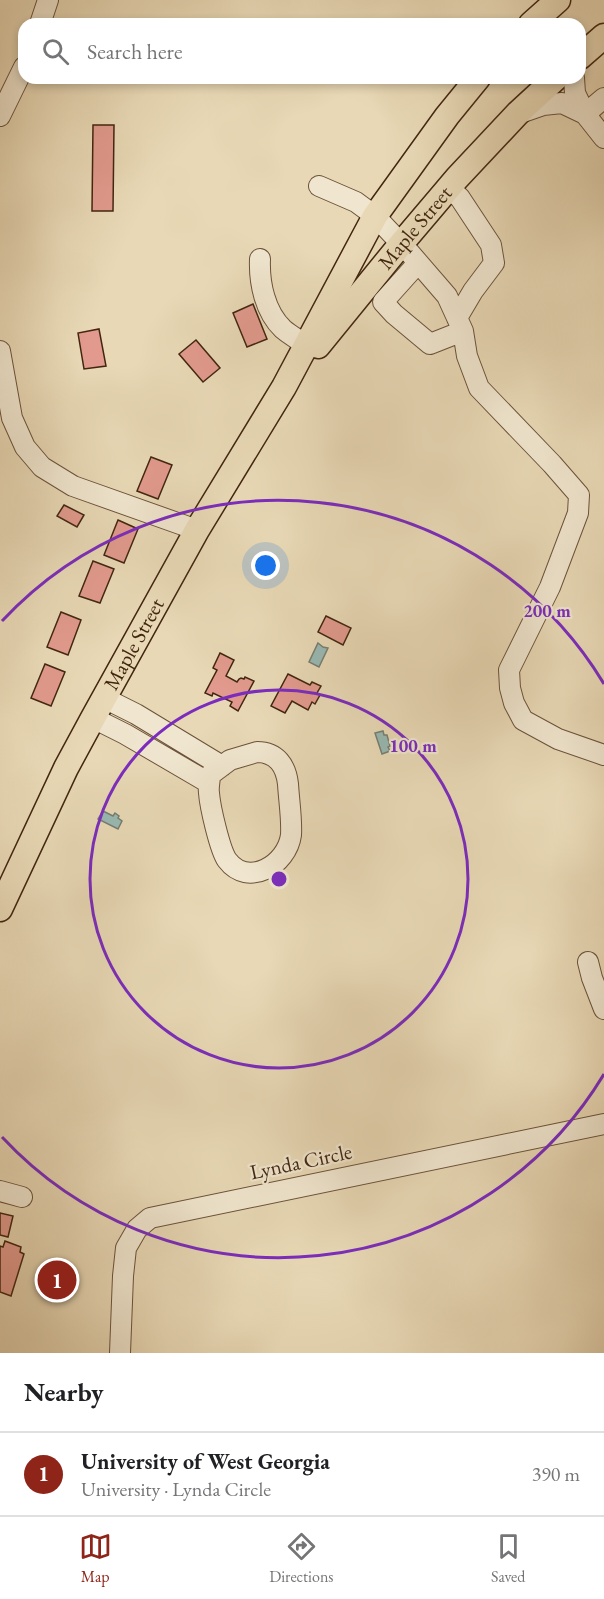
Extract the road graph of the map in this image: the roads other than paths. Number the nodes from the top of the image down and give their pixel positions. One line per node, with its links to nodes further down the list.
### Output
1 (48, 0): 3 (street)
2 (558, 0): 4 (main road)
3 (42, 18)
4 (538, 18)
5 (604, 24): 6 (main road)
6 (588, 50)
7 (18, 79): 14 (street)
8 (473, 84): 18 (main road, Maple Street)
9 (549, 84): 12 (main road, Maple Street)
10 (574, 84): 13 (street)
11 (604, 98): 13 (street)
12 (518, 113): 13 (street); 17 (main road, Maple Street)
13 (585, 114): 15 (street)
14 (0, 116)
15 (604, 138)
16 (318, 186): 18 (street)
17 (449, 188): 19 (main road, Maple Street); 22 (street)
18 (375, 216): 19 (street); 23 (main road, Maple Street)
19 (401, 244): 21 (street); 25 (main road, Maple Street)
20 (260, 259): 23 (street)
21 (418, 263): 22 (street); 22 (street)
22 (460, 325): 28 (street)
23 (306, 345): 25 (main road, Maple Street)
24 (0, 351): 26 (street)
25 (284, 387): 26 (main road, Maple Street)
26 (197, 530): 27 (main road, Maple Street)
27 (99, 708): 29 (street); 30 (street); 31 (main road, Maple Street)
28 (604, 755)
29 (222, 766): 30 (street); 30 (street)
30 (209, 783)
31 (0, 909)
32 (588, 962): 33 (street)
33 (604, 1009)
34 (604, 1124): 37 (street, Lynda Circle)
35 (0, 1191): 36 (street)
36 (22, 1197)
37 (120, 1353)

